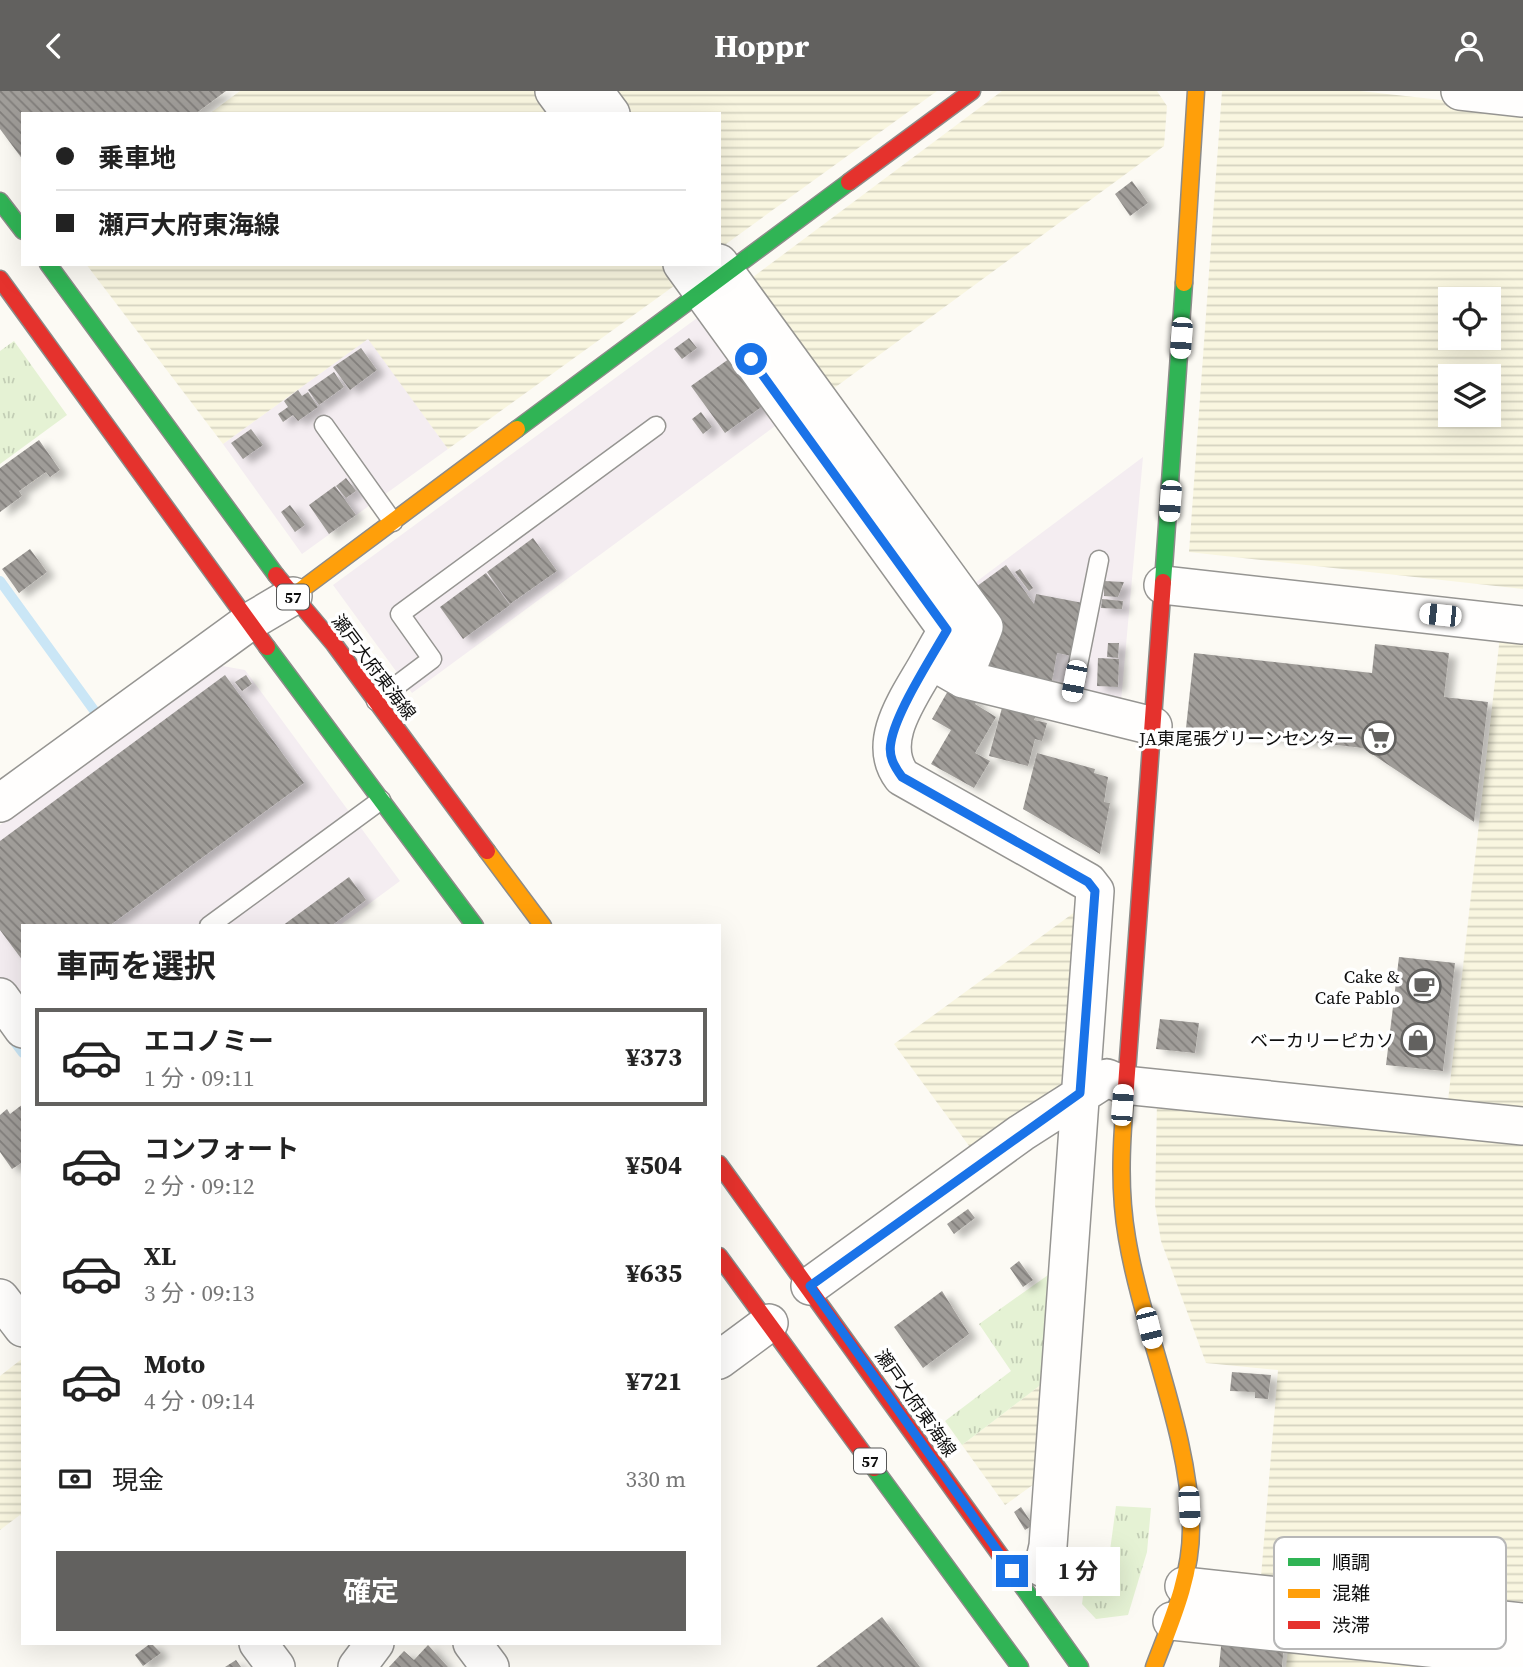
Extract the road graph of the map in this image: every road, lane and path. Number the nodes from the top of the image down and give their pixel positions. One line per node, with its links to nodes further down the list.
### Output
1 (554, 91): 7 (street)
2 (594, 91): 8 (street)
3 (972, 91): 11 (main road)
4 (1196, 91): 19 (main road)
5 (1460, 91): 6 (street)
6 (1523, 98)
7 (570, 112)
8 (610, 112)
9 (0, 201): 10 (main road)
10 (21, 228)
11 (721, 264)
12 (49, 266): 20 (main road, 瀬戸大府東海線 / 57)
13 (708, 273): 17 (main road); 23 (street); 24 (street)
14 (0, 279): 21 (main road)
15 (324, 425): 17 (lane)
16 (656, 426): 25 (lane)
17 (393, 522): 20 (main road)
18 (1099, 560): 26 (lane)
19 (1163, 585): 22 (street); 27 (main road)
20 (293, 596): 21 (street); 25 (main road, 瀬戸大府東海線 / 57)
21 (249, 622): 28 (main road); 29 (street)
22 (1523, 625)
23 (930, 660): 24 (street); 36 (street)
24 (962, 679): 26 (street)
25 (376, 701): 32 (main road, 瀬戸大府東海線 / 57)
26 (1070, 705): 27 (street)
27 (1153, 726): 35 (main road)
28 (381, 800): 30 (lane); 31 (main road)
29 (0, 803)
30 (212, 924)
31 (474, 924)
32 (543, 924)
33 (0, 997): 34 (street)
34 (21, 1026)
35 (1124, 1085): 36 (street); 37 (street); 46 (main road)
36 (1080, 1093): 40 (street); 45 (street)
37 (1523, 1126)
38 (721, 1167): 40 (main road, 瀬戸大府東海線)
39 (721, 1259): 42 (main road, 57)
40 (810, 1286): 59 (main road, 瀬戸大府東海線)
41 (0, 1298): 43 (street)
42 (769, 1323): 44 (street); 58 (main road, 57)
43 (21, 1325)
44 (721, 1359)
45 (1043, 1568)
46 (1184, 1586): 47 (street); 48 (main road)
47 (1274, 1596)
48 (1172, 1621): 49 (street); 60 (main road)
49 (1274, 1632)
50 (260, 1645): 55 (street)
51 (373, 1645): 56 (street)
52 (474, 1645): 57 (street)
53 (1438, 1649): 54 (street)
54 (1523, 1658)
55 (276, 1667)
56 (357, 1667)
57 (490, 1667)
58 (1020, 1667)
59 (1080, 1667)
60 (1154, 1667)

